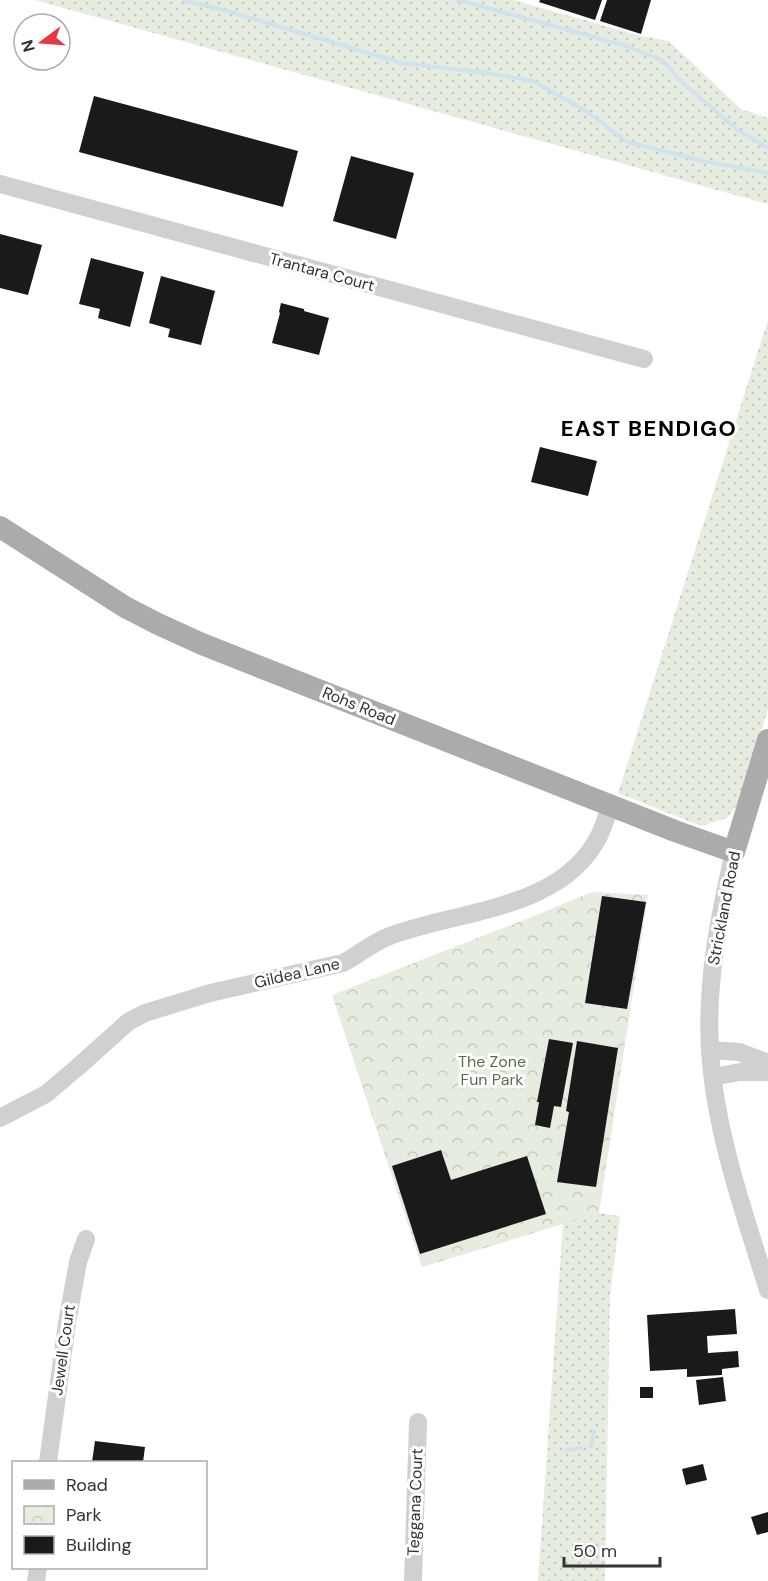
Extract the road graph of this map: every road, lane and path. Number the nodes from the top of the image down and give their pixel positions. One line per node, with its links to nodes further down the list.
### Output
1 (0, 184): 2 (street, Trantara Court)
2 (644, 358)
3 (0, 527): 5 (main road, Rohs Road)
4 (768, 740): 6 (main road, Strickland Road)
5 (610, 806): 6 (main road, Rohs Road); 11 (street, Gildea Lane)
6 (734, 852): 7 (street, Strickland Road)
7 (710, 1050): 8 (street); 10 (street, Strickland Road)
8 (768, 1063)
9 (768, 1072): 10 (street)
10 (713, 1077): 13 (street, Strickland Road)
11 (0, 1118)
12 (86, 1239): 15 (street, Jewell Court)
13 (768, 1290)
14 (418, 1422): 16 (street, Teggana Court)
15 (48, 1461)
16 (413, 1581)

